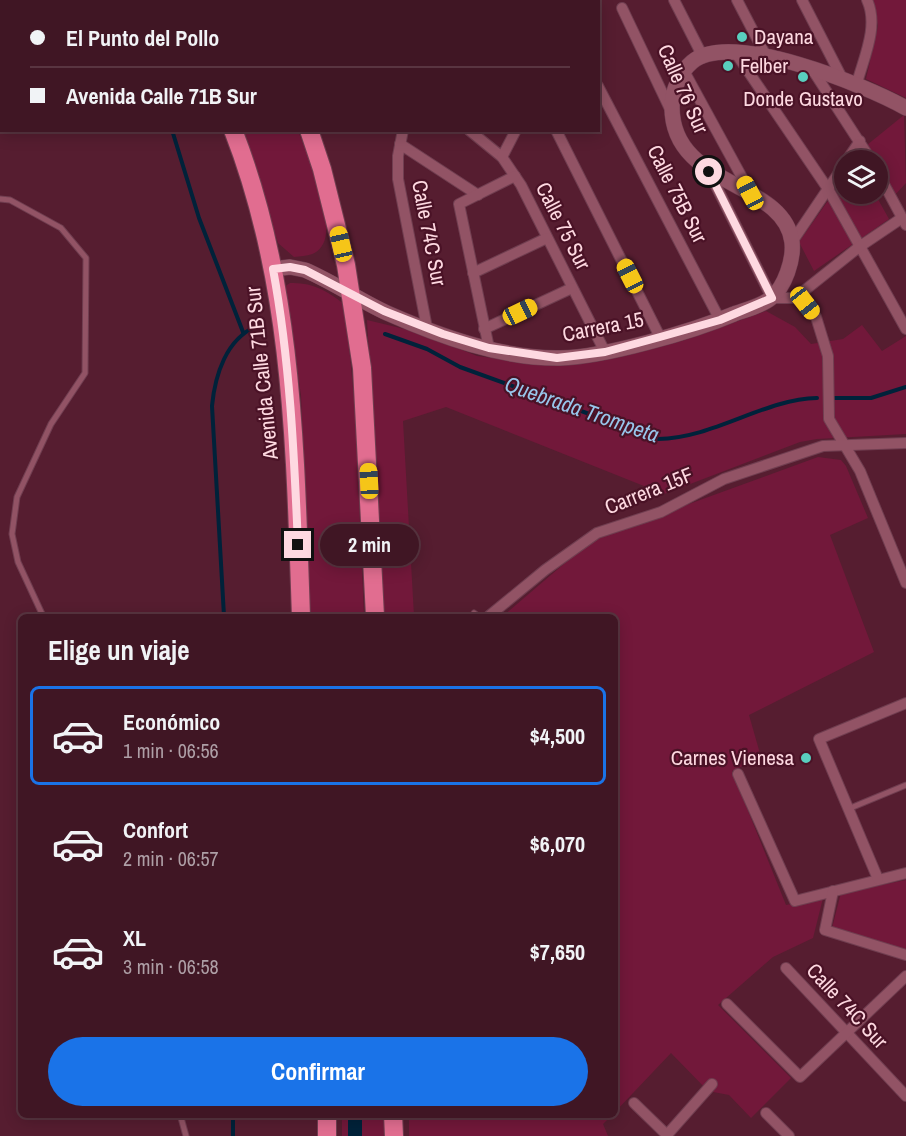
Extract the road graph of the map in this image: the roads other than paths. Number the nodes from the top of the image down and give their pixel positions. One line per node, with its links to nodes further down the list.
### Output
1 (674, 0): 7 (street)
2 (737, 0): 8 (street)
3 (802, 0): 11 (street)
4 (867, 0): 12 (street)
5 (622, 8): 15 (street, Calle 76 Sur)
6 (735, 52): 7 (street); 8 (street); 30 (street)
7 (702, 55): 10 (street)
8 (766, 56): 9 (street)
9 (812, 69): 11 (street); 22 (street)
10 (684, 71): 15 (street); 32 (street)
11 (842, 78): 12 (street)
12 (857, 83): 14 (street)
13 (600, 90): 45 (street, Calle 75B Sur)
14 (906, 108)
15 (672, 112): 27 (street, Calle 76 Sur)
16 (234, 132): 39 (highway, Avenida Calle 71B Sur)
17 (310, 132): 42 (highway)
18 (403, 132): 23 (street, Calle 74C Sur)
19 (471, 132): 26 (street, Calle 75 Sur)
20 (515, 132): 26 (street)
21 (557, 132): 49 (street)
22 (860, 141): 24 (street); 25 (street)
23 (400, 144): 33 (street); 46 (street, Calle 74C Sur)
24 (854, 150)
25 (865, 150)
26 (502, 157): 28 (street, Calle 75 Sur)
27 (709, 172): 32 (street); 43 (street, Calle 76 Sur)
28 (515, 176): 33 (street); 36 (street, Calle 75 Sur)
29 (834, 180): 30 (street)
30 (828, 189): 37 (street); 38 (street)
31 (888, 192): 35 (street)
32 (750, 193): 37 (street)
33 (478, 195): 40 (street)
34 (0, 199): 55 (lane)
35 (904, 222): 38 (street)
36 (547, 237): 40 (street); 41 (street, Calle 75 Sur)
37 (792, 242): 43 (street)
38 (859, 247): 44 (street); 48 (street)
39 (273, 269): 42 (street, Carrera 15); 56 (highway, Avenida Calle 71B Sur)
40 (473, 273): 47 (street)
41 (572, 288): 47 (street); 51 (street, Calle 75 Sur)
42 (352, 295): 46 (street, Carrera 15); 57 (highway)
43 (772, 298): 44 (street); 45 (street, Carrera 15)
44 (795, 298): 53 (street)
45 (720, 320): 49 (street, Carrera 15)
46 (427, 328): 50 (street, Carrera 15)
47 (484, 329): 50 (street)
48 (906, 329)
49 (660, 337): 51 (street, Carrera 15)
50 (489, 348): 51 (street, Carrera 15)
51 (605, 352)
52 (906, 443): 53 (street, Carrera 15F)
53 (846, 444): 54 (street); 58 (street, Carrera 15F)
54 (905, 578)
55 (42, 614)
56 (301, 614)
57 (375, 614)
58 (491, 614)
59 (906, 703): 62 (street)
60 (738, 774): 65 (street)
61 (906, 785): 62 (lane)
62 (848, 809): 64 (street)
63 (906, 873): 64 (street)
64 (878, 879): 65 (street)
65 (833, 891): 66 (street)
66 (906, 955)
67 (786, 968): 70 (street, Calle 74C Sur)
68 (906, 976): 70 (street)
69 (727, 1004): 70 (street)
70 (845, 1034): 72 (street, Calle 74C Sur)
71 (712, 1084): 78 (street)
72 (906, 1096)
73 (634, 1103): 78 (street)
74 (766, 1113): 82 (street)
75 (181, 1118): 79 (lane)
76 (327, 1118): 80 (highway)
77 (393, 1118): 81 (highway)
78 (666, 1135)
79 (186, 1136)
80 (327, 1136)
81 (394, 1136)
82 (789, 1136)

